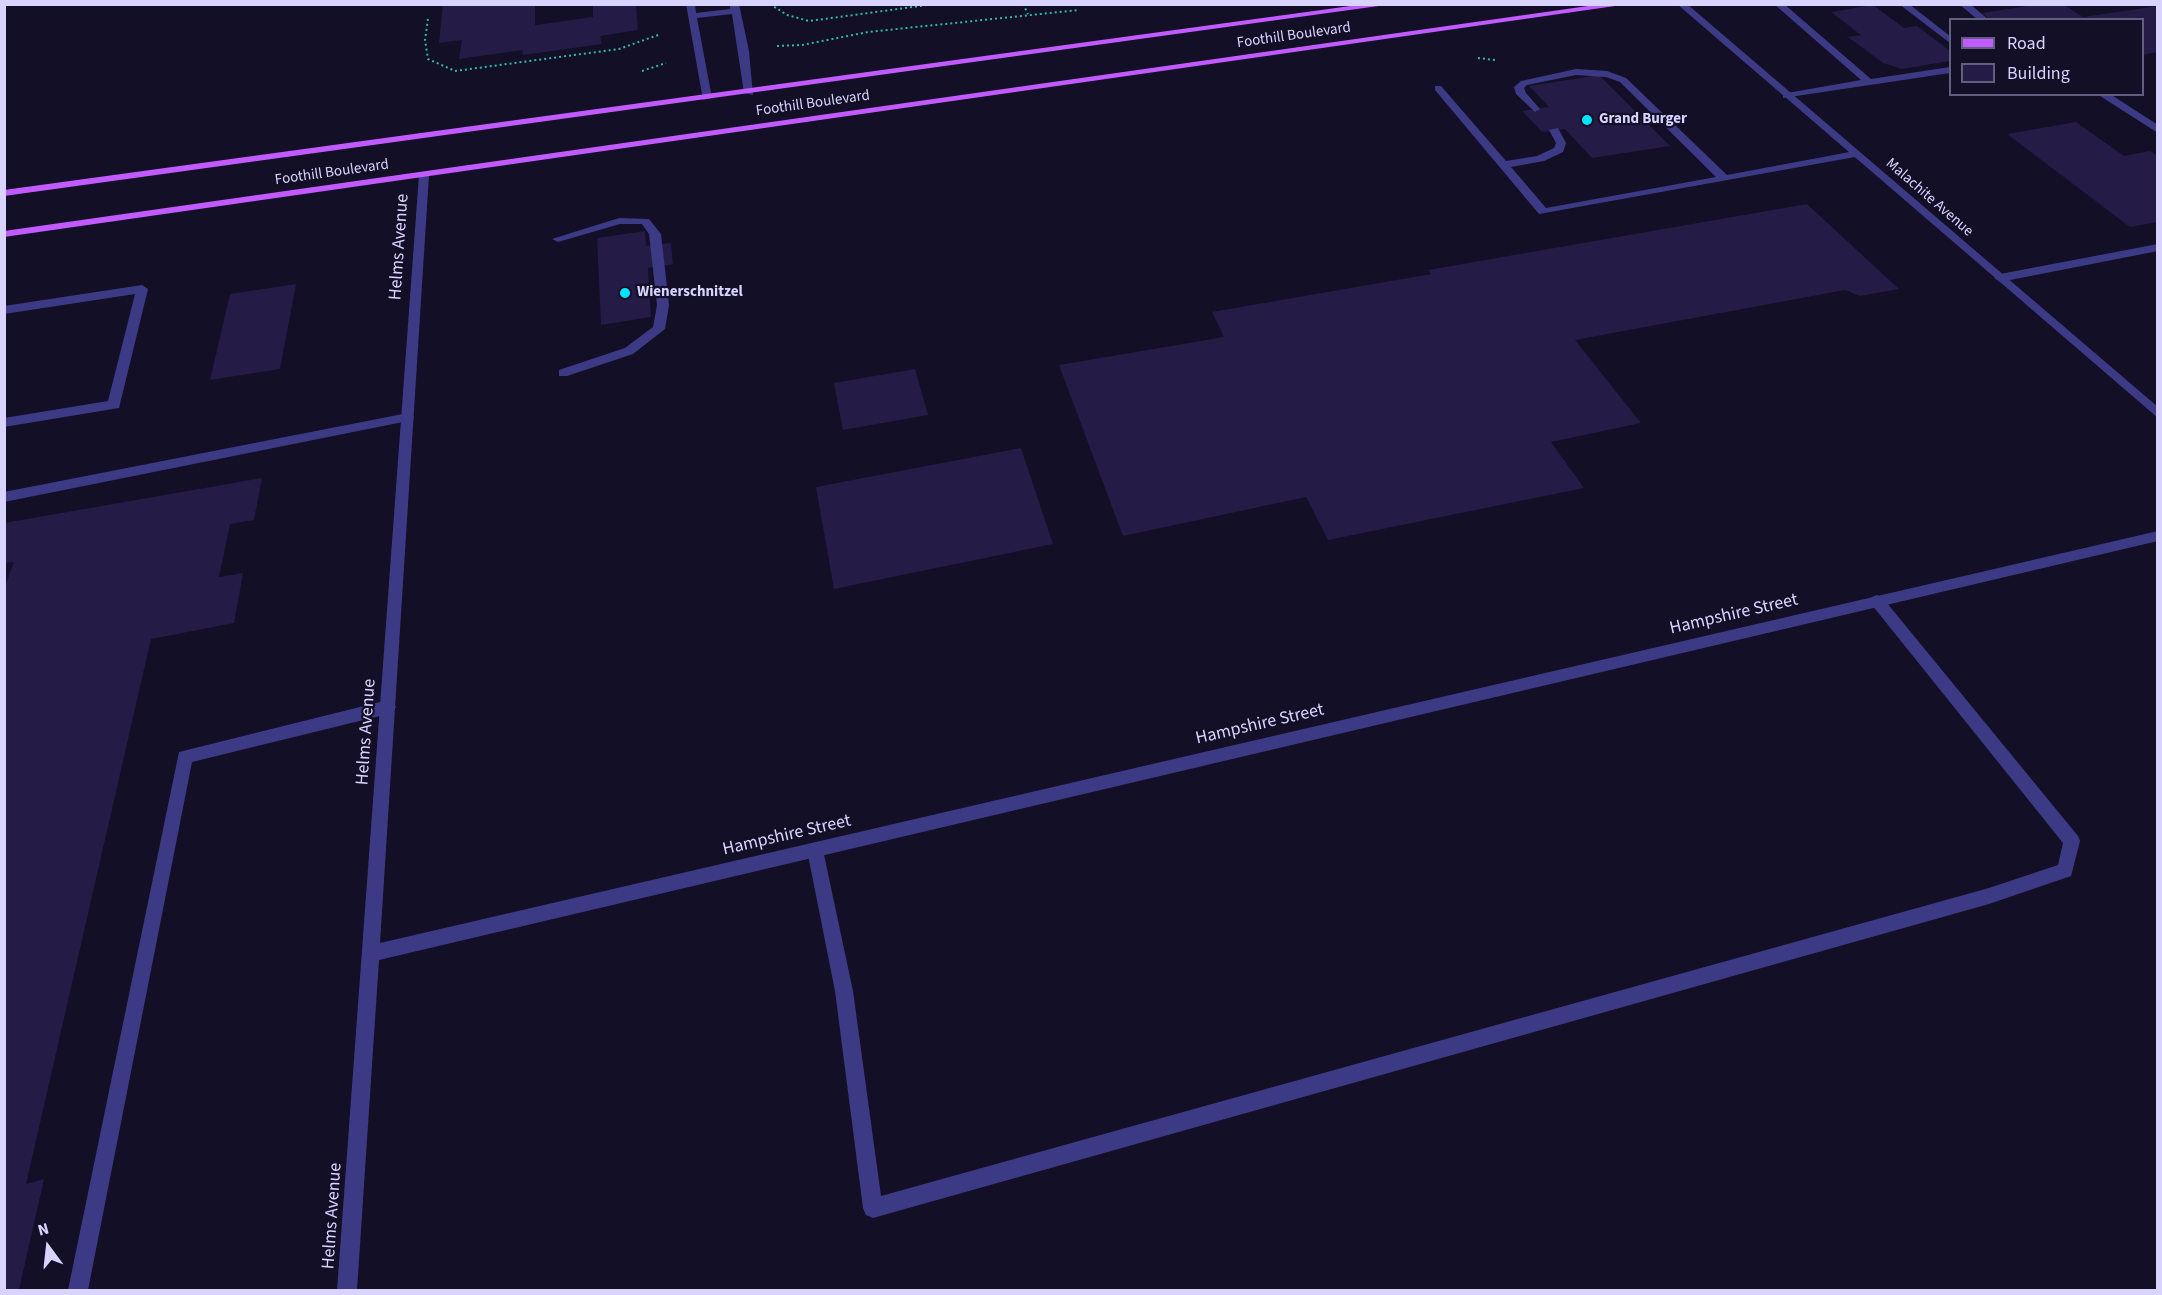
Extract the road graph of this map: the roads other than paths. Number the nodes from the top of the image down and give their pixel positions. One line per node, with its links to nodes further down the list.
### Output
1 (690, 4): 9 (street)
2 (1389, 4): 15 (main road, Foothill Boulevard)
3 (1625, 4): 24 (main road, Foothill Boulevard)
4 (1681, 4): 16 (street, Malachite Avenue)
5 (1778, 4): 13 (street)
6 (1904, 4): 11 (street)
7 (1963, 4): 10 (street)
8 (735, 8): 9 (street); 15 (street)
9 (693, 16): 18 (street)
10 (1982, 18)
11 (1949, 39)
12 (1949, 70): 13 (street)
13 (1869, 82): 16 (street)
14 (1438, 88): 23 (street)
15 (748, 93): 18 (main road, Foothill Boulevard)
16 (1787, 96): 22 (street, Malachite Avenue)
17 (2106, 96): 21 (street)
18 (707, 98): 26 (main road, Foothill Boulevard)
19 (1535, 109): 25 (street)
20 (1554, 130): 23 (street)
21 (2157, 130)
22 (1855, 154): 25 (street); 30 (street, Malachite Avenue)
23 (1503, 165): 25 (street)
24 (424, 175): 27 (main road, Foothill Boulevard); 34 (street, Helms Avenue)
25 (1724, 178)
26 (4, 193)
27 (4, 234)
28 (558, 239): 32 (street)
29 (2157, 247): 30 (street)
30 (2000, 278): 33 (street, Malachite Avenue)
31 (4, 310): 35 (street)
32 (563, 373)
33 (2157, 414)
34 (408, 417): 36 (street); 39 (street, Helms Avenue)
35 (4, 423)
36 (4, 497)
37 (2157, 536): 38 (street, Hampshire Street)
38 (1877, 601): 40 (street, Hampshire Street); 40 (street)
39 (388, 707): 41 (street, Helms Avenue); 42 (street)
40 (815, 850): 41 (street, Hampshire Street)
41 (372, 953): 43 (street, Helms Avenue)
42 (78, 1290)
43 (347, 1290)

